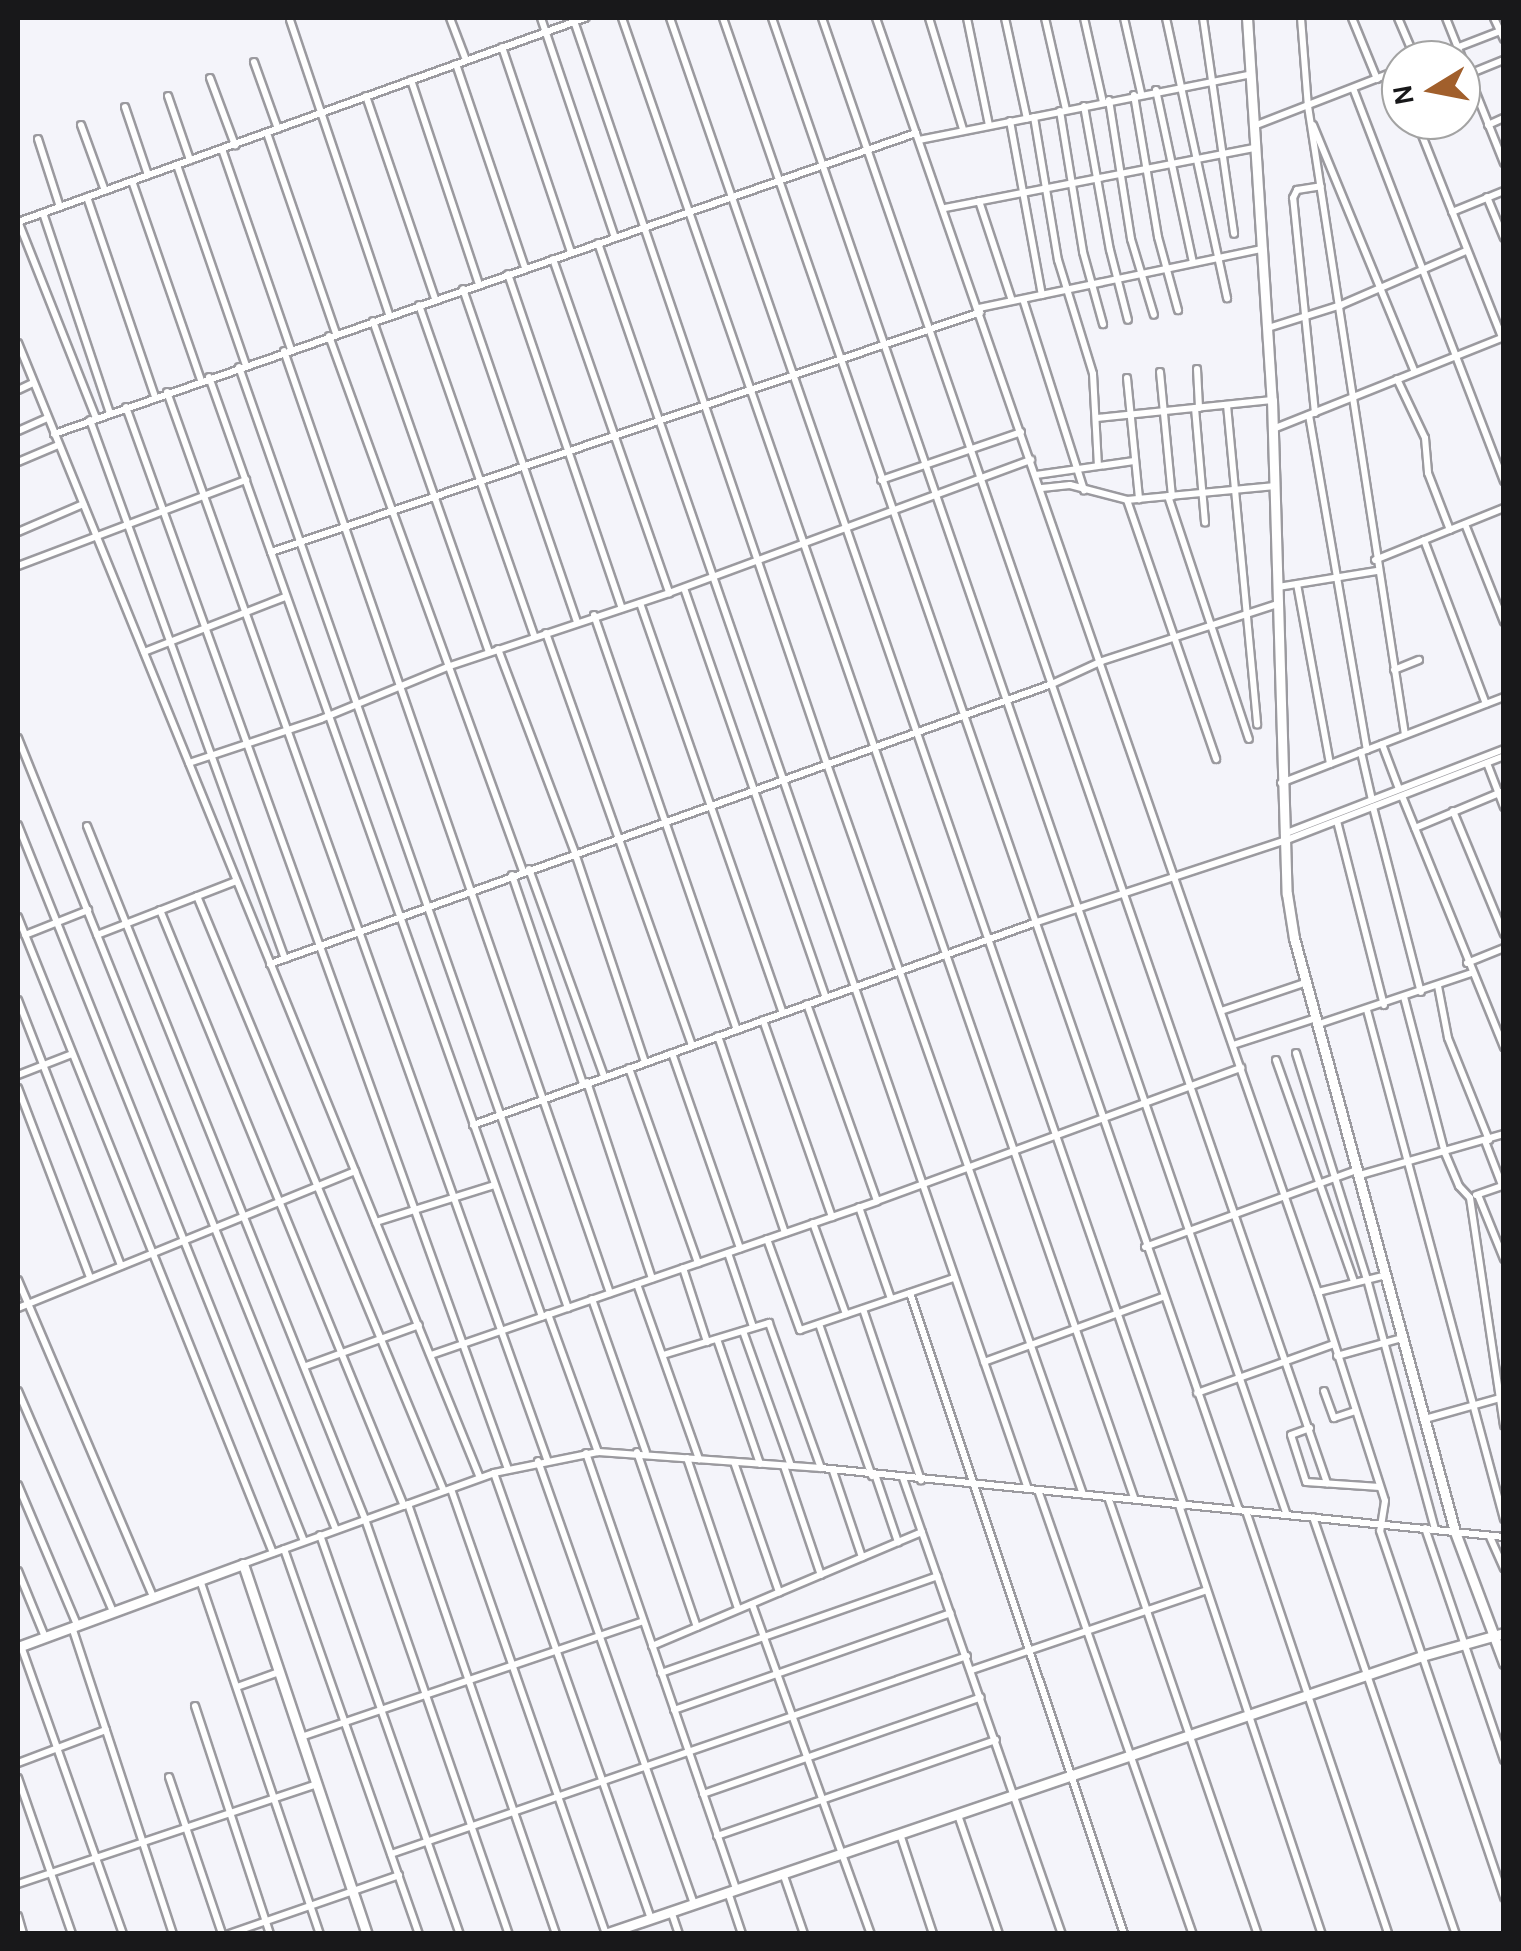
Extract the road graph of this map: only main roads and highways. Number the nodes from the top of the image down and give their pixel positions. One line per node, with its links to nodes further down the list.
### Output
1 (1247, 18): 2 (main road)
2 (1498, 1632): 4 (main road); 5 (main road)
3 (19, 1647): 6 (main road)
4 (1504, 1663)
5 (610, 1933)
6 (367, 1934)

